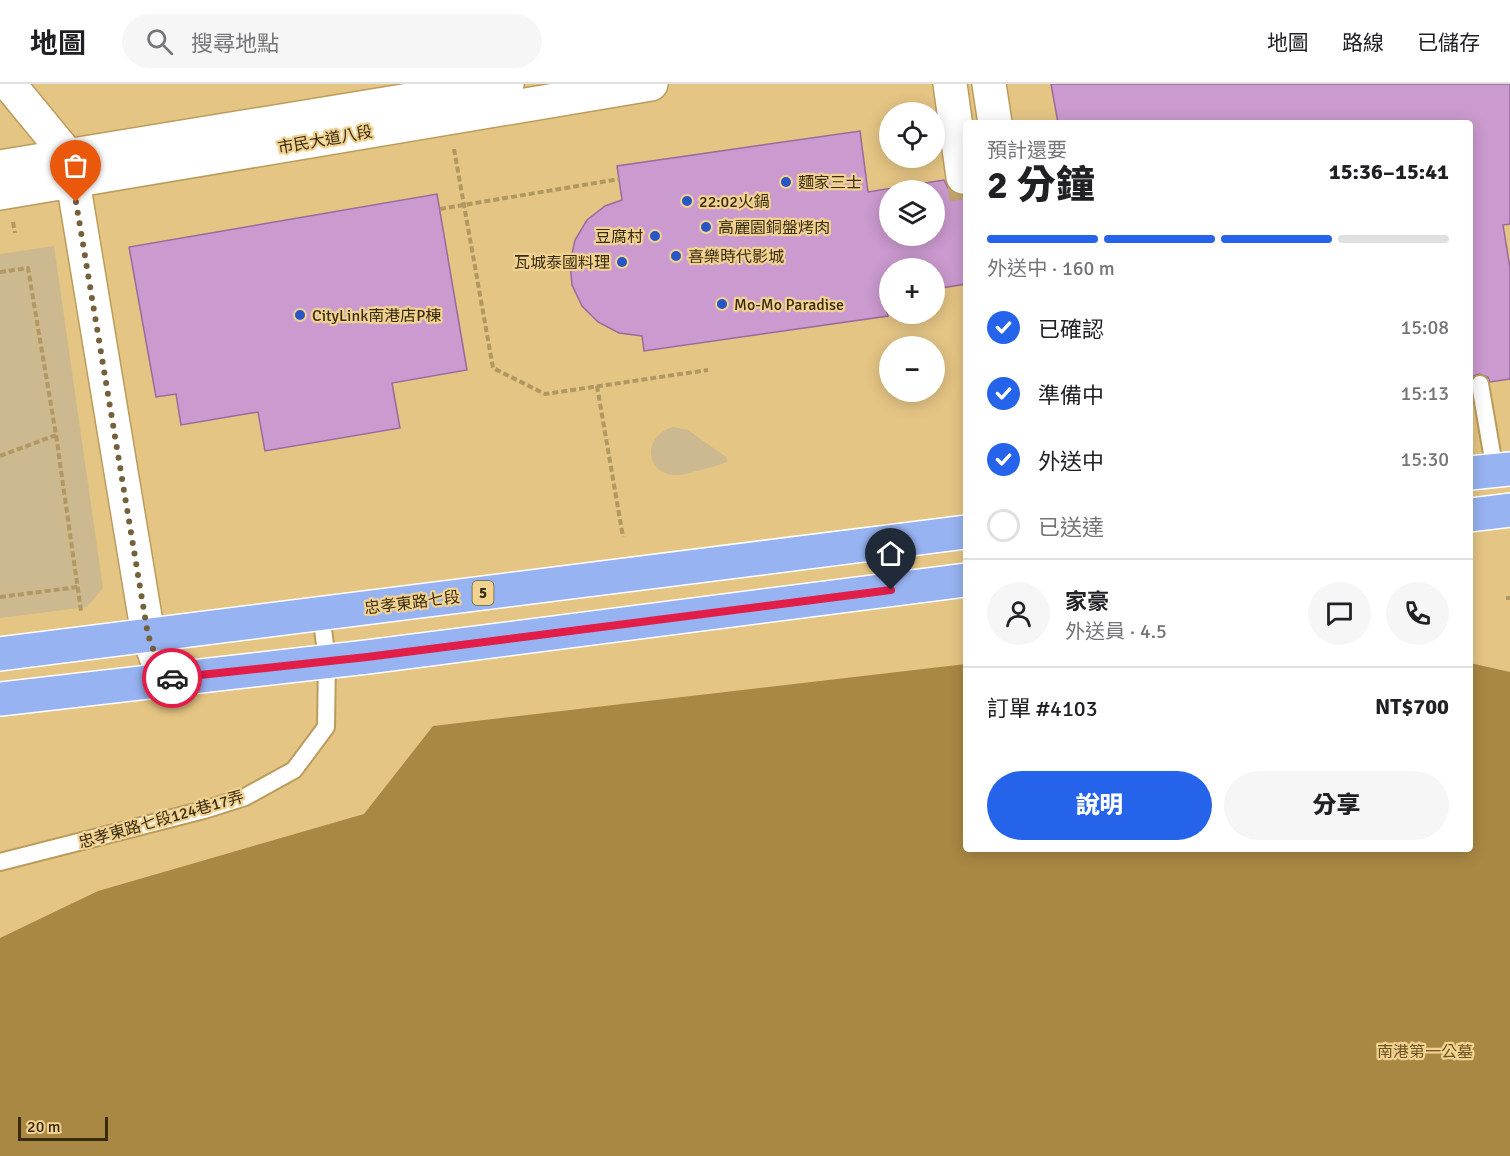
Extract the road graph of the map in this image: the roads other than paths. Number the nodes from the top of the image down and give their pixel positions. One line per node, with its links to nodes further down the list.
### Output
1 (9, 84): 8 (street)
2 (507, 84): 8 (street, 市民大道八段)
3 (651, 84): 8 (street, 市民大道八段)
4 (950, 84): 9 (street)
5 (989, 84): 6 (street)
6 (995, 120)
7 (0, 167): 8 (street, 市民大道八段)
8 (71, 169): 10 (street, 市民大道八段); 18 (street)
9 (963, 177)
10 (0, 193)
11 (1480, 384): 12 (lane)
12 (1492, 471)
13 (1510, 510): 14 (main road)
14 (1473, 515)
15 (963, 531): 17 (main road, 忠孝東路七段 / 5)
16 (963, 580): 20 (main road)
17 (321, 614): 18 (main road, 忠孝東路七段 / 5); 20 (lane, 忠孝東路七段124巷17弄)
18 (148, 635): 19 (main road, 忠孝東路七段 / 5); 21 (street)
19 (0, 654)
20 (327, 660): 21 (main road); 23 (lane, 忠孝東路七段124巷17弄)
21 (164, 679): 22 (main road)
22 (0, 699)
23 (0, 862)

